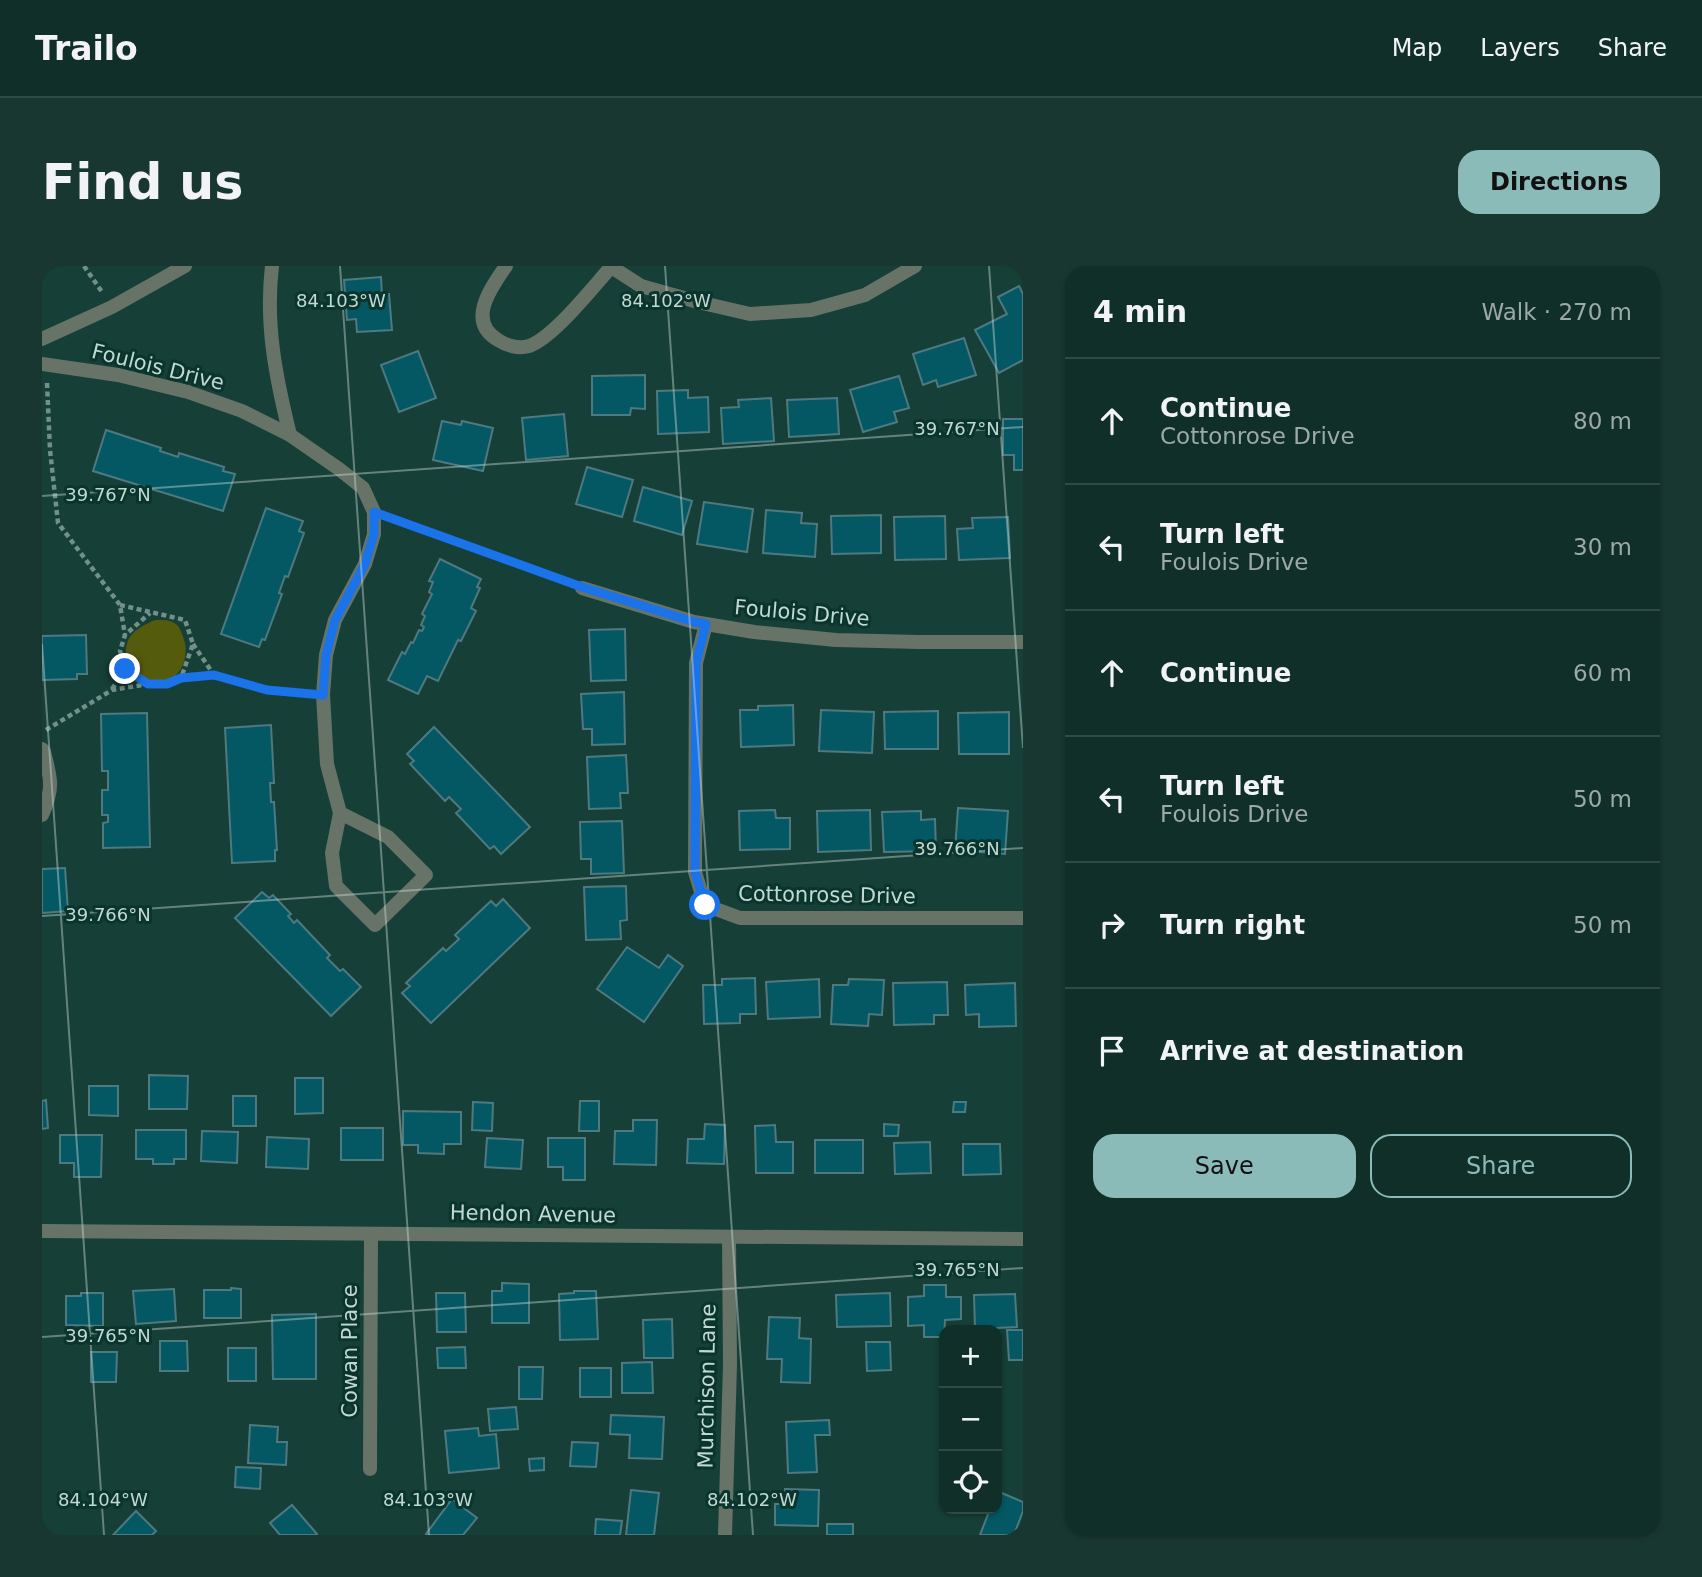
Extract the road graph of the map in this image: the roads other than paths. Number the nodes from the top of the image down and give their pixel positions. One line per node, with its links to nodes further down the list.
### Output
1 (185, 266): 6 (street)
2 (272, 266): 8 (street)
3 (506, 266): 4 (street)
4 (611, 266): 5 (street)
5 (915, 266)
6 (42, 339)
7 (44, 364): 8 (street, Foulois Drive)
8 (290, 435): 13 (street, Foulois Drive)
9 (582, 587): 10 (street, Foulois Drive)
10 (706, 624): 11 (street, Foulois Drive); 15 (street, Cottonrose Drive)
11 (1023, 642)
12 (42, 749): 14 (street)
13 (340, 813): 13 (street)
14 (42, 815)
15 (1023, 918)
16 (42, 1231): 17 (street, Hendon Avenue)
17 (372, 1234): 18 (street, Hendon Avenue); 20 (street, Cowan Place)
18 (729, 1237): 19 (street, Hendon Avenue); 21 (street, Murchison Lane)
19 (1023, 1239)
20 (370, 1469)
21 (725, 1535)

